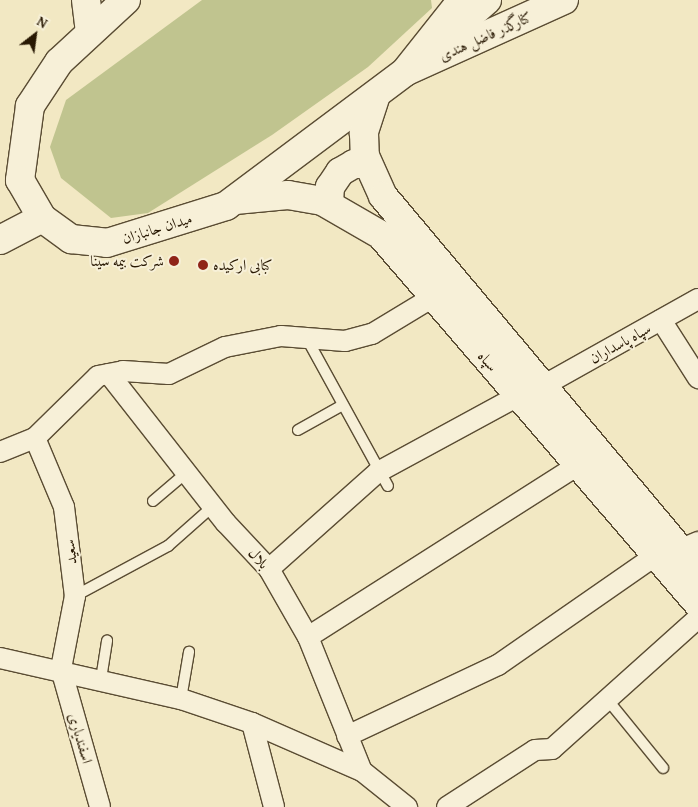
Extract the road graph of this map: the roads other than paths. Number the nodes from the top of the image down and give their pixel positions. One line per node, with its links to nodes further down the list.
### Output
1 (86, 0): 6 (main road)
2 (126, 0): 6 (main road, میدان جانبازان)
3 (462, 0): 7 (main road, میدان جانبازان)
4 (487, 0): 7 (main road)
5 (564, 0): 7 (main road, کنارگذر فاضل هندی)
6 (90, 31): 12 (main road, میدان جانبازان)
7 (406, 72): 8 (main road, میدان جانبازان)
8 (376, 95): 9 (main road, سپاه); 10 (main road, میدان جانبازان)
9 (367, 164): 11 (main road); 20 (main road, سپاه)
10 (234, 200): 11 (main road, سپاه); 12 (main road, میدان جانبازان)
11 (329, 204): 14 (main road, سپاه)
12 (42, 218): 13 (main road)
13 (0, 240)
14 (433, 297): 17 (street); 20 (main road, سپاه)
15 (698, 299): 16 (street, سپاه پاسداران)
16 (661, 320): 19 (street); 20 (street, سپاه پاسداران)
17 (306, 336): 18 (street); 21 (lane)
18 (108, 374): 23 (street); 26 (street, بلال)
19 (698, 378)
20 (529, 391): 25 (main road, سپاه); 27 (street, سپاه پاسداران); 30 (main road, سپاه)
21 (342, 405): 22 (lane); 27 (lane)
22 (298, 430)
23 (35, 438): 24 (street); 33 (street, سعید)
24 (0, 452)
25 (578, 465): 30 (main road, سپاه); 36 (street)
26 (186, 473): 28 (lane); 29 (street, بلال)
27 (383, 479): 31 (street, سپاه پاسداران)
28 (153, 501)
29 (213, 506): 31 (street, بلال); 33 (lane)
30 (678, 549): 32 (main road, سپاه); 34 (main road, سپاه); 45 (street)
31 (270, 569): 36 (street, بلال)
32 (698, 572)
33 (75, 596): 40 (street, سعید)
34 (698, 604)
35 (698, 618): 43 (street)
36 (308, 636): 45 (street, بلال)
37 (107, 640): 41 (lane)
38 (189, 652): 42 (lane)
39 (0, 658): 40 (street, بلال)
40 (61, 669): 41 (street, بلال); 48 (street, اسفندیاری)
41 (101, 678): 42 (street, بلال)
42 (181, 699): 44 (street, بلال)
43 (607, 699): 46 (lane); 51 (street)
44 (252, 723): 47 (street, بلال); 49 (street)
45 (347, 736): 47 (street, بلال)
46 (663, 768)
47 (362, 771): 50 (street, بلال)
48 (100, 807)
49 (274, 807)
50 (407, 807)
51 (447, 807)

